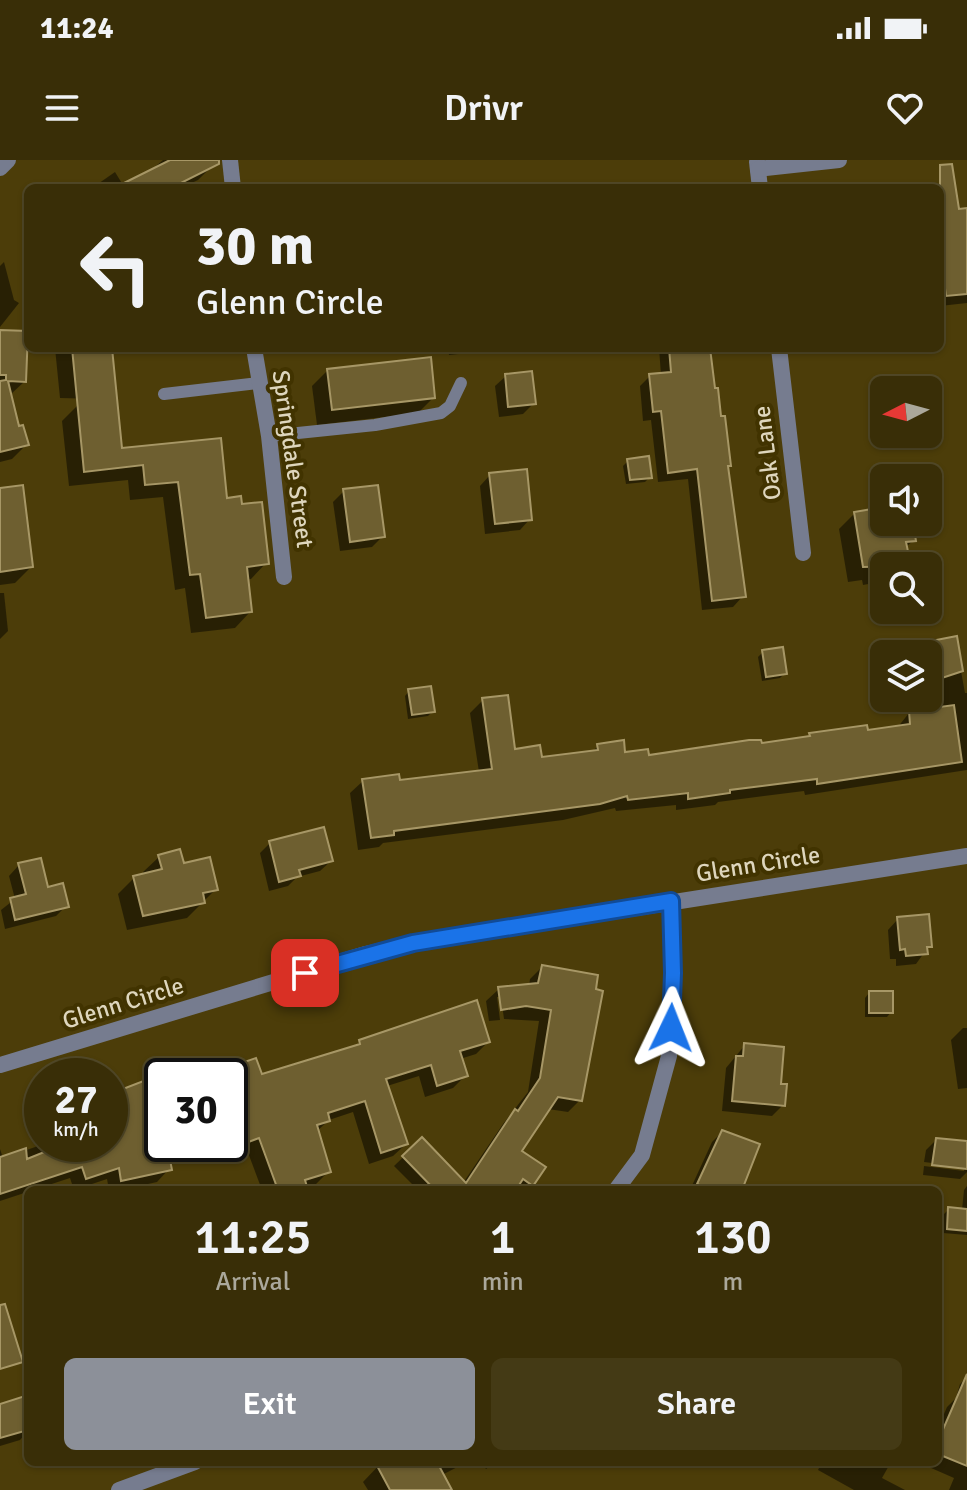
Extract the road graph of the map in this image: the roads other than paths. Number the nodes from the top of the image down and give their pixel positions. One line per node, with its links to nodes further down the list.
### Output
1 (8, 160): 5 (street)
2 (230, 160): 6 (street)
3 (839, 160): 4 (street)
4 (757, 164): 7 (street)
5 (0, 168)
6 (233, 184)
7 (760, 184)
8 (254, 352): 10 (street, Springdale Street)
9 (779, 352): 14 (street, Oak Lane)
10 (258, 383): 12 (lane); 13 (street, Springdale Street)
11 (461, 383): 13 (lane)
12 (164, 394)
13 (269, 436): 15 (street, Springdale Street)
14 (803, 553)
15 (284, 577)
16 (967, 856): 17 (street, Glenn Circle)
17 (671, 901): 18 (street, Glenn Circle); 19 (street)
18 (0, 1065)
19 (619, 1186)
20 (184, 1466): 21 (street)
21 (119, 1490)

